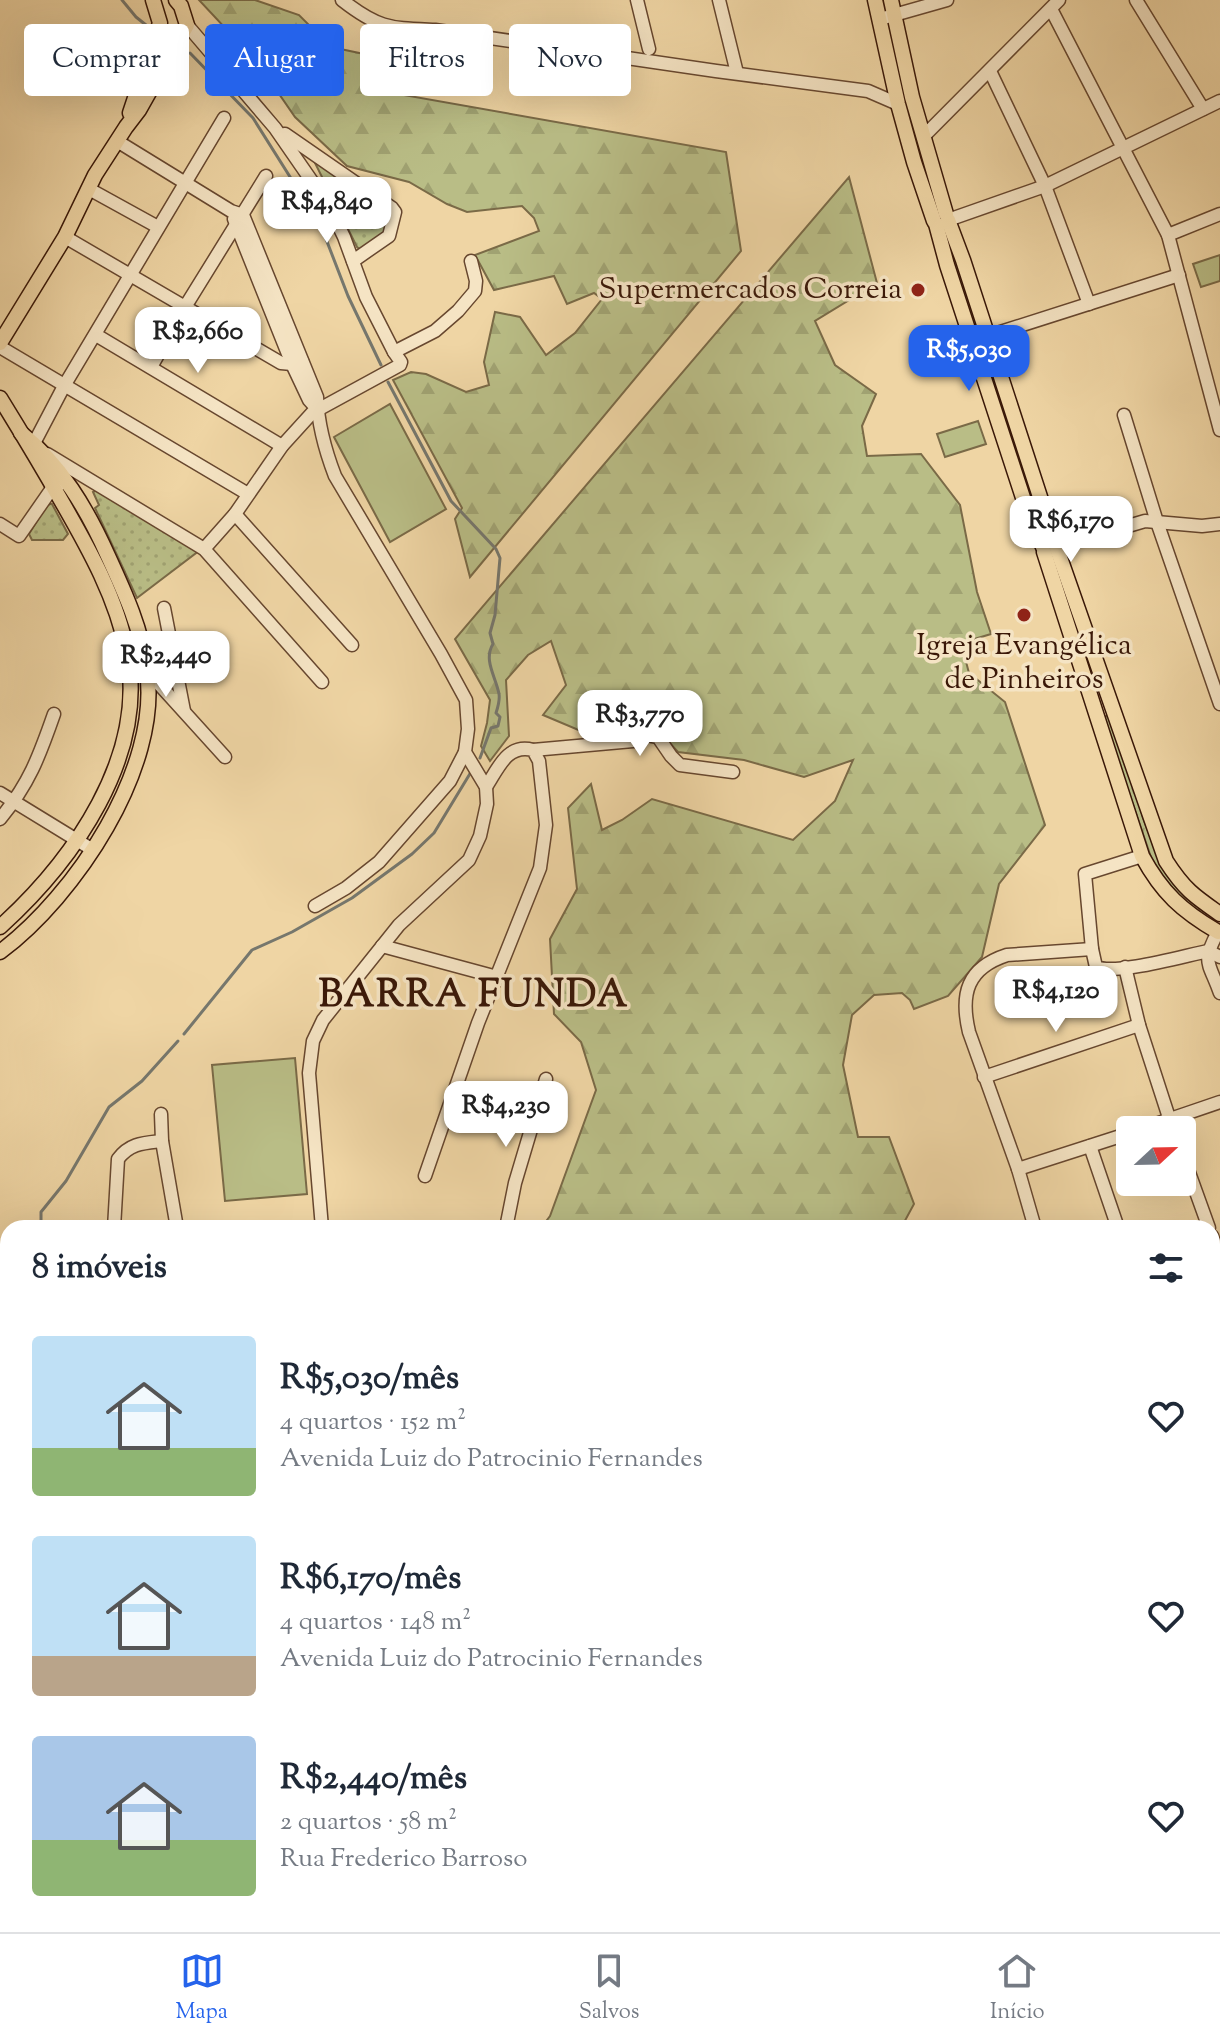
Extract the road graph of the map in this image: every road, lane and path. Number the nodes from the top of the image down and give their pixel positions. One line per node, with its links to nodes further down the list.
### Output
1 (153, 0): 23 (main road)
2 (176, 0): 11 (main road)
3 (342, 0): 15 (street)
4 (637, 0): 13 (street)
5 (719, 0): 15 (street)
6 (875, 0): 10 (main road)
7 (947, 0): 10 (street)
8 (1136, 0): 21 (street)
9 (1055, 4): 14 (street); 27 (street)
10 (888, 11): 16 (main road); 25 (main road)
11 (182, 24)
12 (189, 38): 24 (street)
13 (649, 49)
14 (990, 71): 25 (street); 30 (street)
15 (737, 73): 17 (street)
16 (892, 79): 17 (street); 20 (main road)
17 (868, 91): 20 (street)
18 (147, 96): 23 (main road)
19 (1220, 101): 21 (street)
20 (898, 104): 34 (main road)
21 (1203, 109): 27 (street)
22 (224, 118): 29 (street)
23 (126, 127): 26 (main road)
24 (275, 128): 38 (street); 38 (street)
25 (923, 137): 34 (main road)
26 (117, 141): 29 (street); 31 (main road)
27 (1124, 149): 30 (street); 36 (street)
28 (266, 176): 33 (street)
29 (185, 183): 33 (street); 35 (street)
30 (1045, 186): 34 (street); 42 (street)
31 (89, 189): 35 (street); 37 (main road)
32 (1220, 214): 36 (street)
33 (237, 217): 43 (street); 48 (street)
34 (941, 220): 45 (main road); 64 (main road)
35 (158, 227): 40 (street)
36 (1168, 235): 41 (street)
37 (65, 237): 40 (street); 46 (main road)
38 (353, 261): 47 (street)
39 (471, 261): 47 (street)
40 (131, 274): 43 (street); 44 (street)
41 (1179, 275): 42 (street); 54 (street)
42 (1089, 304): 45 (street)
43 (185, 307): 48 (street); 49 (street)
44 (96, 335): 49 (street); 50 (street)
45 (988, 336): 64 (main road)
46 (0, 345): 50 (street)
47 (394, 352): 52 (street)
48 (297, 363): 52 (street)
49 (151, 367): 55 (street)
50 (64, 386): 56 (street); 59 (street)
51 (0, 398): 56 (main road)
52 (318, 410): 55 (street); 76 (street)
53 (1124, 415): 61 (street)
54 (1220, 430)
55 (282, 446): 59 (street)
56 (36, 448): 57 (main road); 58 (main road); 65 (street)
57 (67, 480): 58 (street); 69 (main road)
58 (53, 487): 62 (street); 68 (main road)
59 (248, 494): 60 (street)
60 (235, 514): 65 (street); 67 (street)
61 (1157, 522): 63 (street); 64 (street); 71 (street)
62 (0, 524)
63 (1220, 524)
64 (1051, 548): 72 (main road)
65 (204, 549): 70 (street)
66 (164, 608): 73 (street)
67 (352, 645)
68 (129, 664): 69 (street); 82 (main road)
69 (148, 672): 73 (street); 83 (main road)
70 (322, 682)
71 (1220, 704)
72 (1104, 709): 87 (main road); 89 (main road)
73 (184, 711): 77 (street)
74 (54, 714): 81 (street)
75 (533, 750): 78 (street); 79 (street); 97 (street)
76 (465, 752): 79 (street); 88 (street)
77 (225, 757)
78 (733, 772)
79 (486, 787): 92 (street)
80 (0, 793): 81 (street)
81 (15, 801): 84 (street); 85 (street)
82 (97, 805): 83 (main road); 85 (main road)
83 (114, 813): 86 (main road)
84 (0, 819)
85 (76, 839): 86 (street); 90 (main road)
86 (93, 850): 94 (main road)
87 (1142, 856): 91 (main road); 93 (street)
88 (315, 906)
89 (1220, 914)
90 (0, 927)
91 (1219, 930): 95 (street)
92 (382, 946): 97 (street); 116 (street)
93 (1092, 949): 96 (street); 100 (street)
94 (0, 952)
95 (1216, 956): 96 (street); 98 (street)
96 (1125, 967): 99 (street)
97 (497, 977): 102 (street)
98 (1220, 993)
99 (1139, 1025): 100 (street); 105 (street)
100 (984, 1077): 111 (street)
101 (546, 1079): 107 (street)
102 (455, 1089): 107 (street); 112 (street)
103 (1220, 1102): 106 (street)
104 (161, 1114): 109 (street)
105 (1168, 1116)
106 (1190, 1116)
107 (534, 1117): 117 (street)
108 (1116, 1138): 110 (street)
109 (162, 1141): 114 (street); 115 (street)
110 (1090, 1146): 111 (street); 119 (street)
111 (1018, 1169): 118 (street)
112 (425, 1176)
113 (1196, 1192): 120 (street)
114 (114, 1220)
115 (176, 1220)
116 (321, 1220)
117 (508, 1220)
118 (1033, 1220)
119 (1115, 1220)
120 (1206, 1220)

